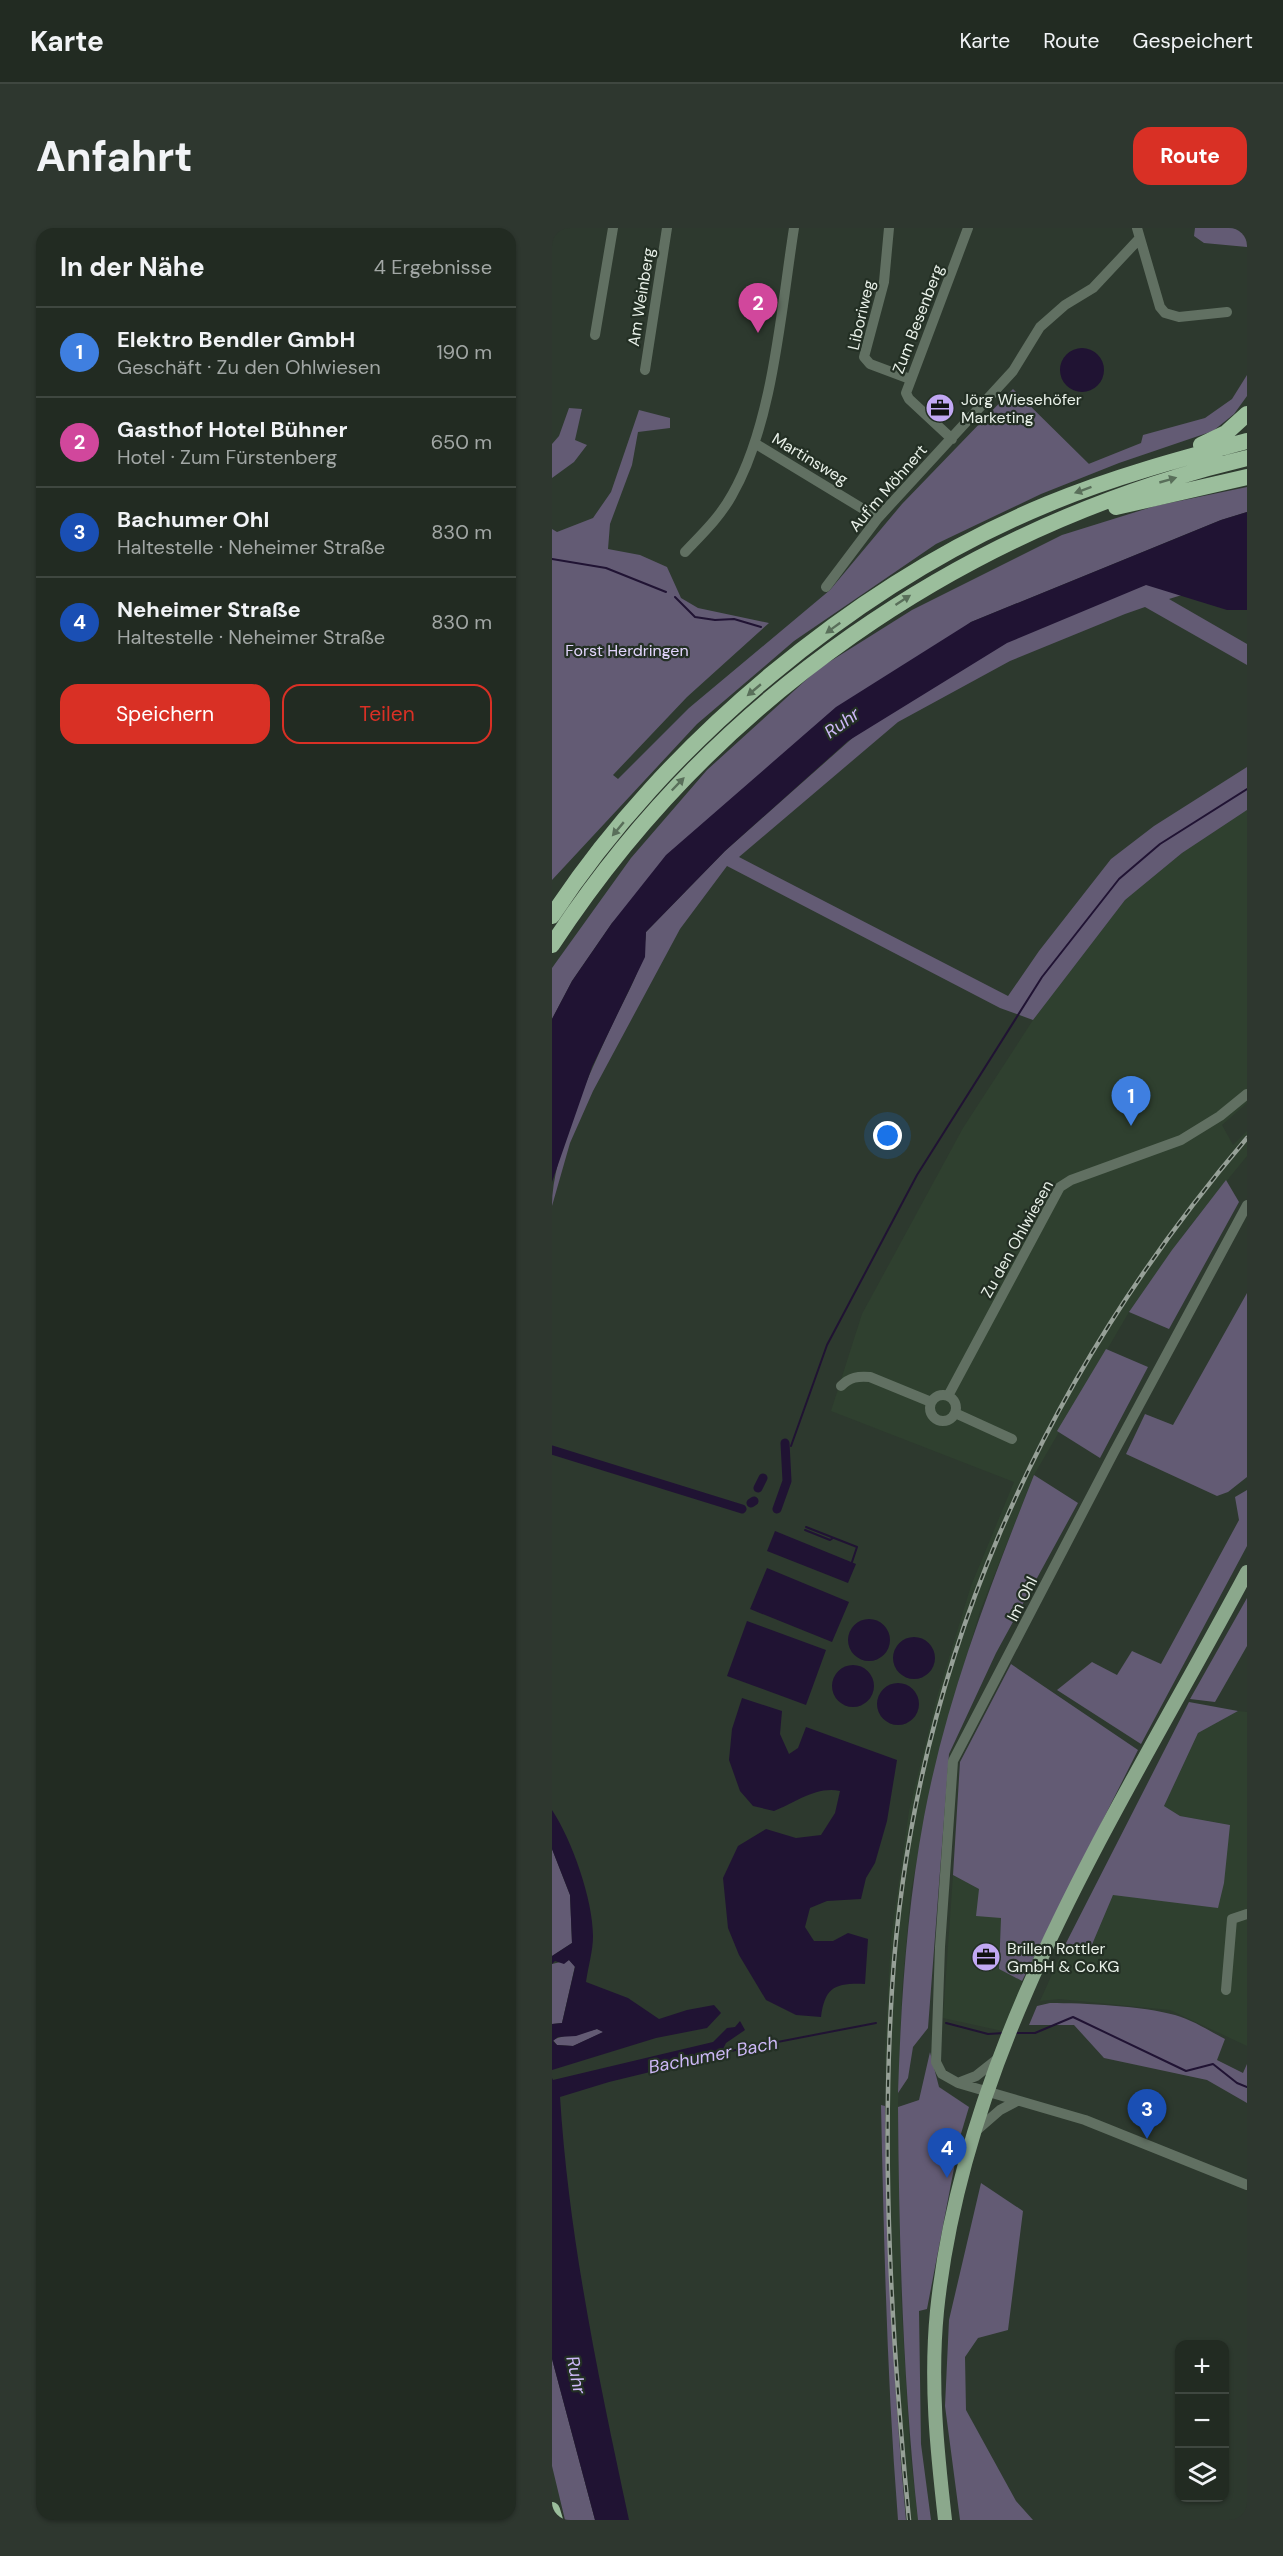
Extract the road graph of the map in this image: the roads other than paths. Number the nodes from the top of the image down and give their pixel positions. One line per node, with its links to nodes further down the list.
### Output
1 (613, 228): 8 (street)
2 (667, 228): 9 (street, Am Weinberg)
3 (794, 228): 14 (street)
4 (889, 228): 10 (street, Liboriweg)
5 (968, 228): 10 (street, Zum Besenberg)
6 (1138, 233): 7 (street); 12 (street, Auf'm Möhnert)
7 (1227, 312)
8 (596, 335)
9 (645, 370)
10 (910, 379): 12 (street, Zum Besenberg)
11 (1247, 414): 16 (highway)
12 (952, 439): 18 (street, Auf'm Möhnert)
13 (1247, 441): 16 (highway)
14 (756, 444): 18 (street, Martinsweg); 20 (street)
15 (1247, 458): 19 (highway, one-way to 15)
16 (1138, 471): 22 (highway, one-way to 22)
17 (1247, 477): 19 (highway)
18 (878, 518): 21 (street, Auf'm Möhnert)
19 (1054, 521): 23 (highway, one-way to 19)
20 (685, 552)
21 (826, 587)
22 (552, 916)
23 (552, 945)
24 (1247, 1094): 27 (street, Zu den Ohlwiesen)
25 (1247, 1205): 35 (street, Im Ohl)
26 (841, 1386): 28 (street)
27 (948, 1396): 28 (street); 29 (street)
28 (931, 1402): 29 (street)
29 (955, 1413): 30 (street)
30 (1012, 1439)
31 (1247, 1572): 34 (main road)
32 (1247, 1914): 33 (street)
33 (1226, 1990)
34 (1003, 2054): 35 (street); 36 (main road)
35 (957, 2084): 36 (street)
36 (988, 2094): 37 (street); 38 (main road)
37 (1017, 2101): 38 (street); 39 (street)
38 (976, 2130): 42 (main road)
39 (1247, 2186)
40 (552, 2510): 41 (highway)
41 (555, 2520)
42 (945, 2520)

